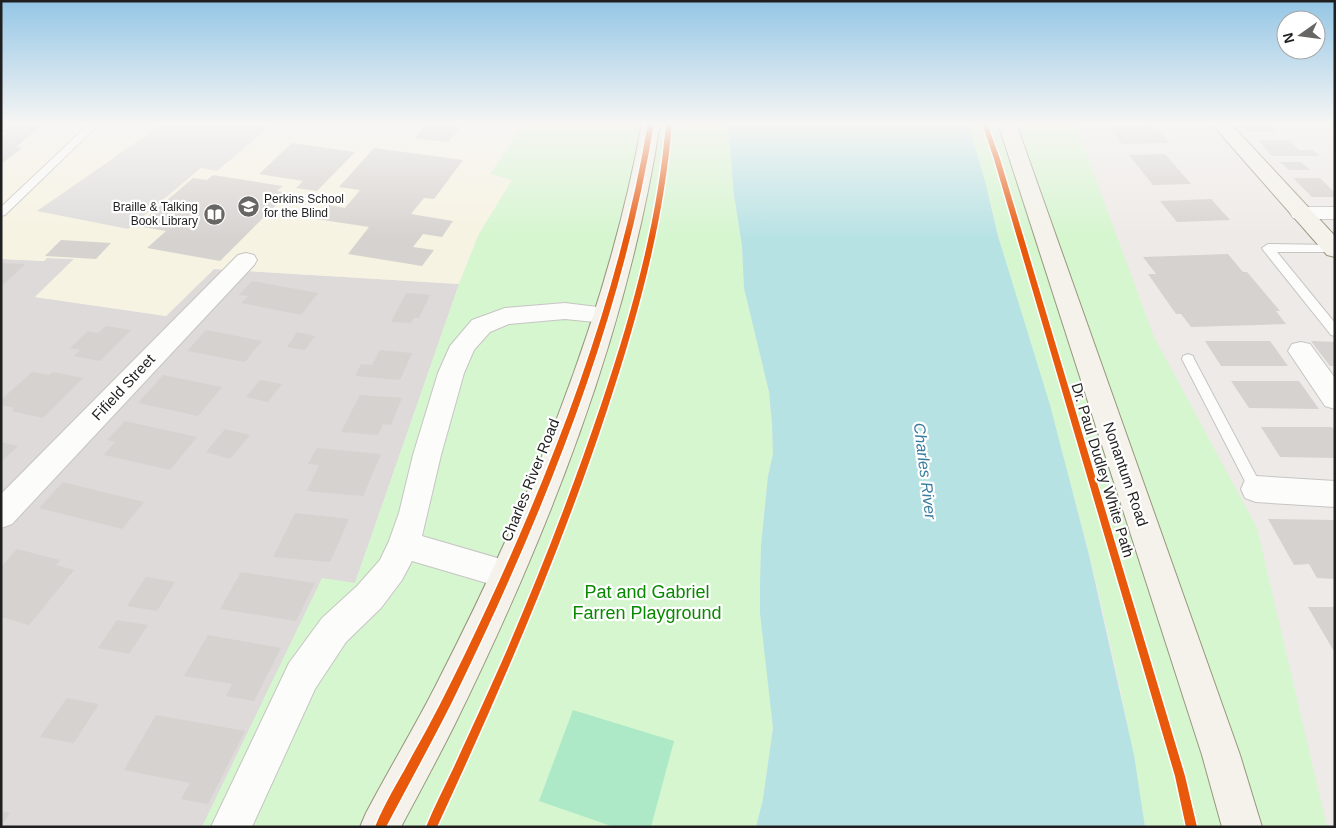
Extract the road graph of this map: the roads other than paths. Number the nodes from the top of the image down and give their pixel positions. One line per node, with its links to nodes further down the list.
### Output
1 (54, 162): 5 (lane)
2 (644, 162): 10 (street, Charles River Road)
3 (1020, 162): 22 (street, Nonantum Road)
4 (1255, 162): 6 (street)
5 (1, 213)
6 (1301, 213): 7 (street); 8 (street)
7 (1335, 213)
8 (1334, 249): 11 (lane)
9 (246, 260): 17 (street, Fifield Street)
10 (605, 315): 18 (street); 19 (street, Charles River Road)
11 (1335, 332)
12 (1301, 352): 14 (street)
13 (1188, 359): 15 (lane)
14 (1335, 399)
15 (1256, 489): 16 (street)
16 (1335, 494)
17 (1, 515)
18 (404, 545): 19 (street); 20 (street)
19 (507, 574): 21 (street, Charles River Road)
20 (231, 827)
21 (380, 827)
22 (1242, 827)

